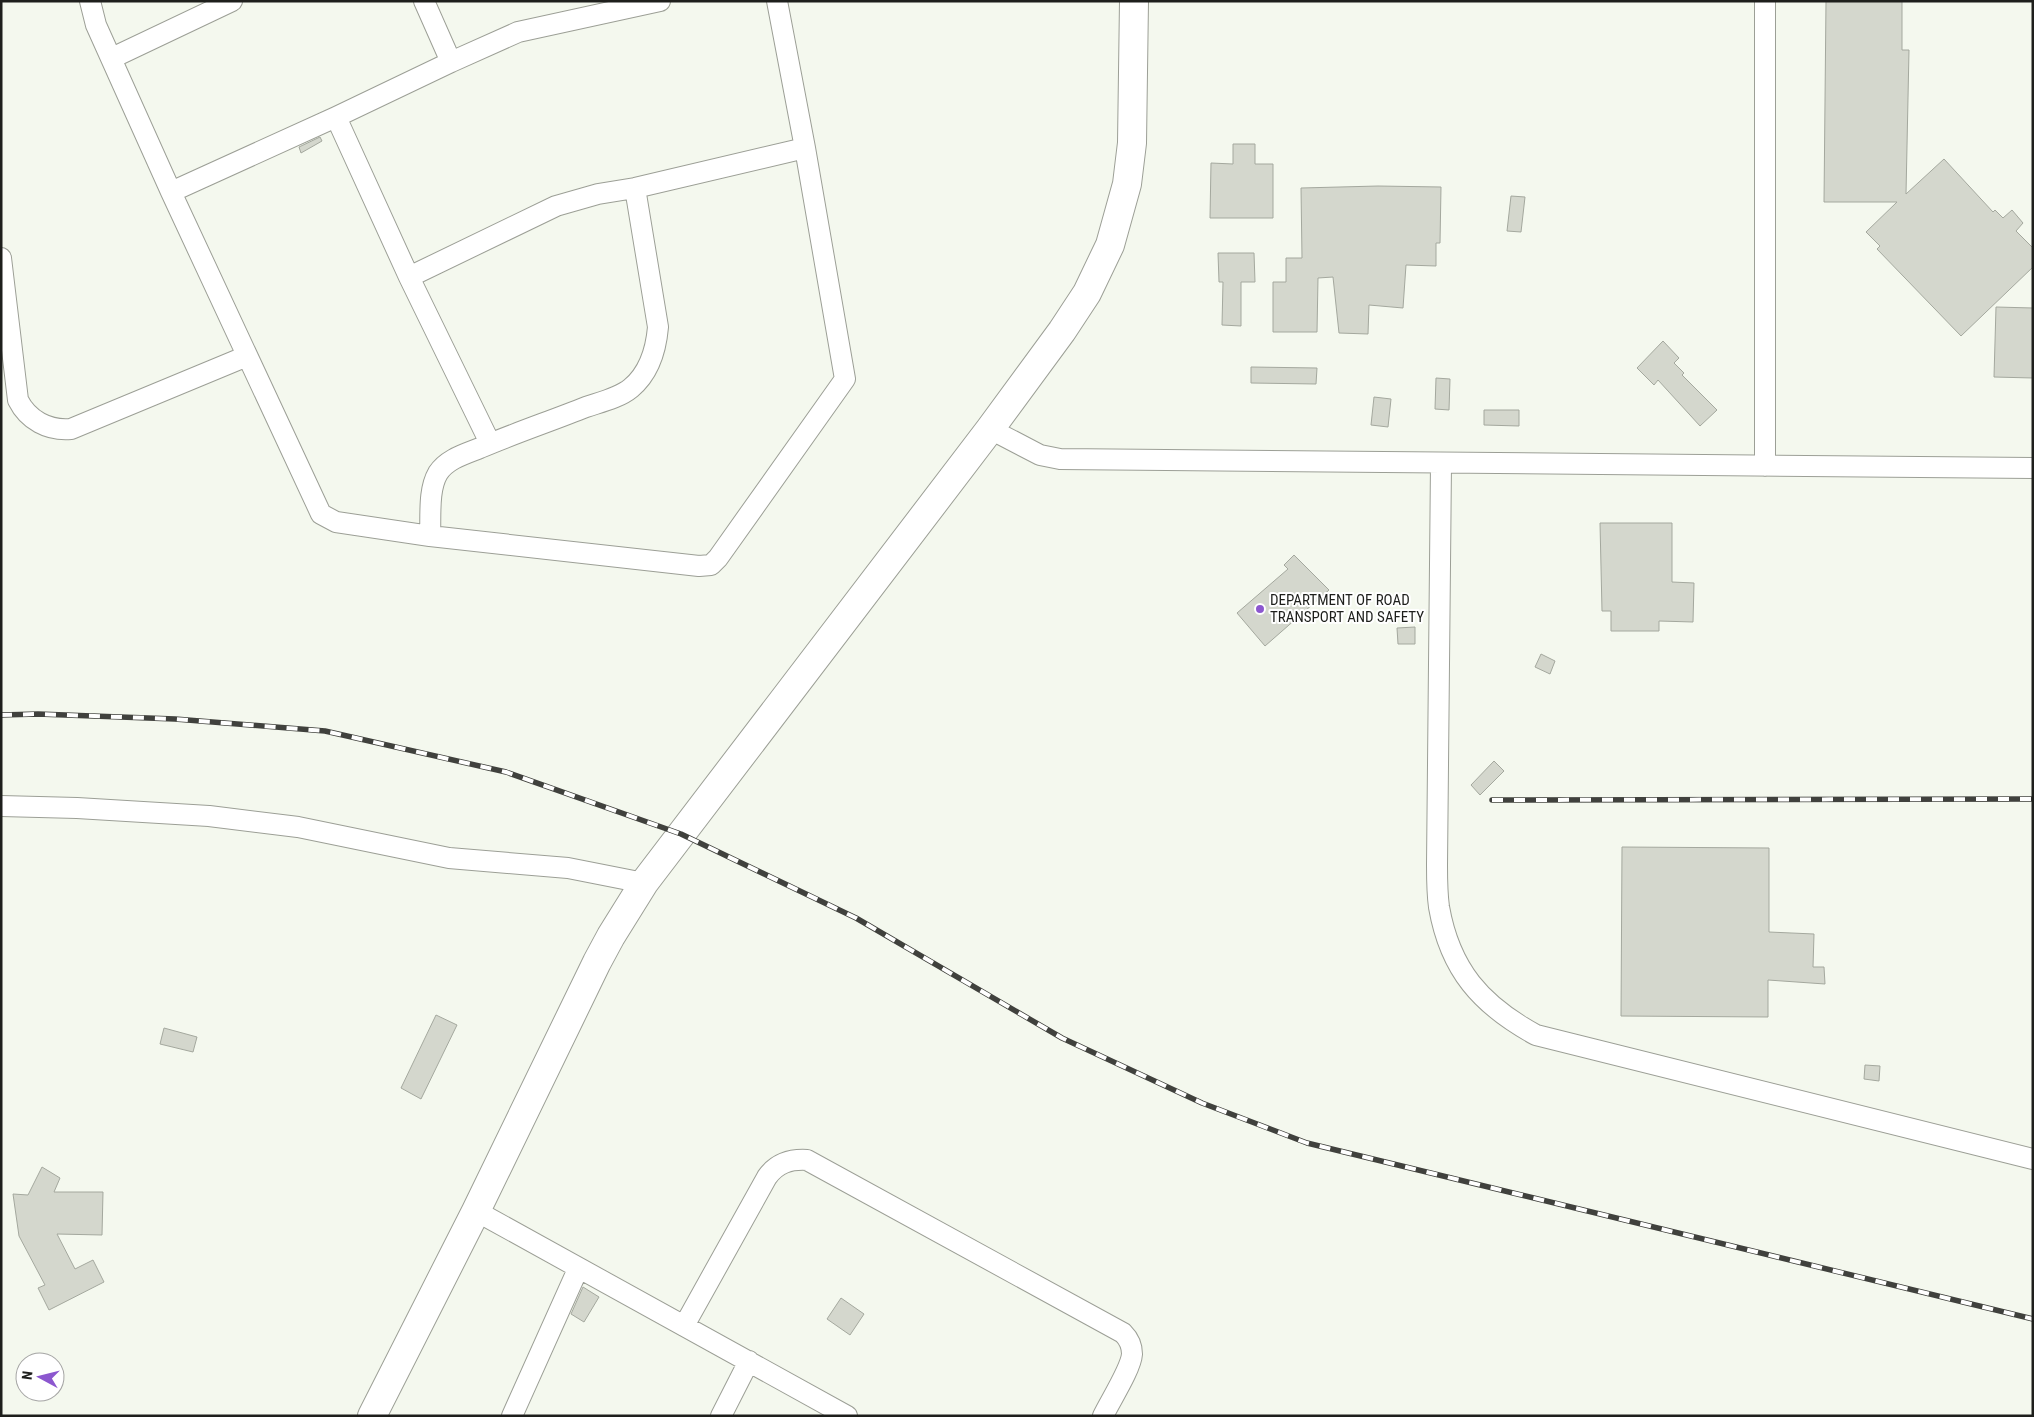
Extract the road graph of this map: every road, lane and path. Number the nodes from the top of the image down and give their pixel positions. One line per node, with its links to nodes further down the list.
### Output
1 (90, 1): 9 (street)
2 (424, 1): 10 (street)
3 (660, 1): 8 (street)
4 (777, 1): 12 (street)
5 (1134, 1): 18 (street)
6 (1765, 1): 21 (street)
7 (226, 3): 9 (street)
8 (606, 7): 10 (street)
9 (112, 58): 14 (street)
10 (451, 62): 11 (street)
11 (336, 117): 14 (street); 16 (street)
12 (805, 148): 13 (street); 23 (street)
13 (635, 188): 16 (street); 19 (street)
14 (171, 192): 17 (street)
15 (1, 258): 17 (street)
16 (409, 277): 19 (street)
17 (247, 356): 23 (street)
18 (990, 429): 20 (street); 25 (street)
19 (490, 443): 23 (street)
20 (1441, 464): 21 (street); 26 (street)
21 (1764, 466): 22 (street)
22 (2033, 468)
23 (430, 536)
24 (1, 806): 25 (street)
25 (644, 883): 27 (street)
26 (2033, 1160)
27 (476, 1211): 28 (street); 31 (street)
28 (578, 1269): 29 (street); 32 (street)
29 (684, 1326): 30 (street); 35 (street)
30 (749, 1361): 33 (street); 34 (street)
31 (372, 1416)
32 (512, 1416)
33 (721, 1416)
34 (847, 1416)
35 (1103, 1416)

